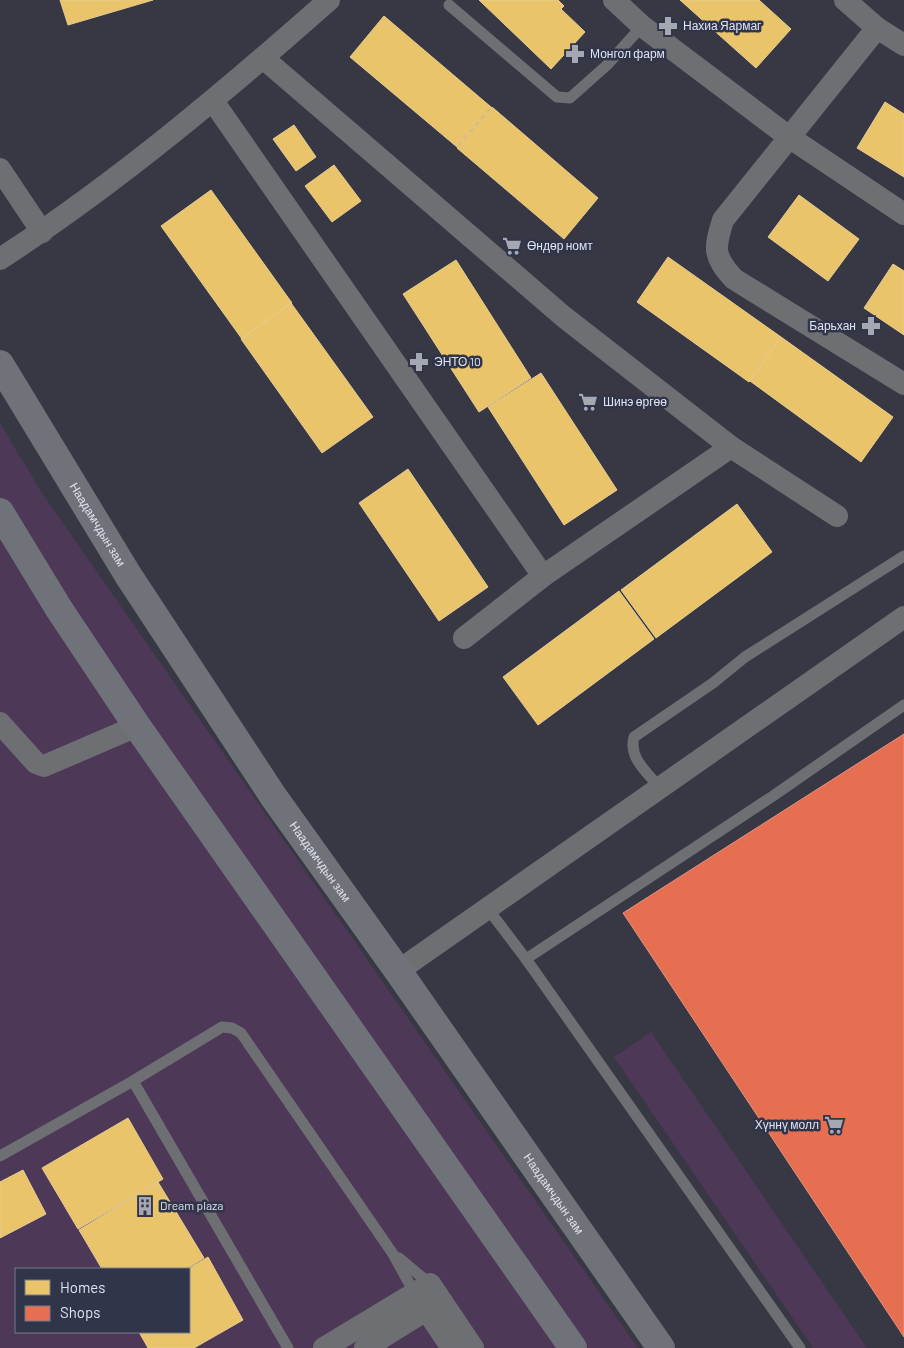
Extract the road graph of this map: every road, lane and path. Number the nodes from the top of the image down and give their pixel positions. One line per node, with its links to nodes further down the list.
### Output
1 (329, 0): 8 (street)
2 (614, 0): 5 (street)
3 (845, 0): 6 (street)
4 (449, 6): 5 (lane)
5 (642, 26): 10 (street)
6 (877, 28): 7 (street); 10 (street)
7 (904, 45)
8 (263, 58): 9 (street); 17 (street)
9 (213, 101): 13 (street); 21 (street)
10 (789, 137): 12 (street); 16 (street)
11 (0, 169): 13 (street)
12 (904, 214)
13 (42, 232): 14 (street)
14 (0, 260)
15 (0, 364): 30 (highway, Наадамчдын зам)
16 (904, 384)
17 (731, 447): 19 (street); 21 (street)
18 (0, 512): 26 (highway)
19 (837, 516)
20 (904, 556): 27 (lane)
21 (543, 576): 23 (street)
22 (904, 616): 27 (street)
23 (464, 638)
24 (904, 706): 29 (lane)
25 (0, 723): 26 (street)
26 (137, 726): 40 (highway)
27 (660, 788): 28 (street)
28 (488, 909): 29 (lane); 30 (street)
29 (526, 959): 42 (lane)
30 (398, 971): 41 (highway, Наадамчдын зам)
31 (133, 1081): 32 (lane); 33 (lane); 35 (lane)
32 (0, 1156)
33 (393, 1254): 34 (lane); 34 (lane)
34 (428, 1298): 36 (street); 37 (street); 38 (street); 39 (street)
35 (288, 1348)
36 (324, 1348)
37 (365, 1348)
38 (452, 1348)
39 (473, 1348)
40 (573, 1348)
41 (661, 1348)
42 (800, 1348)

